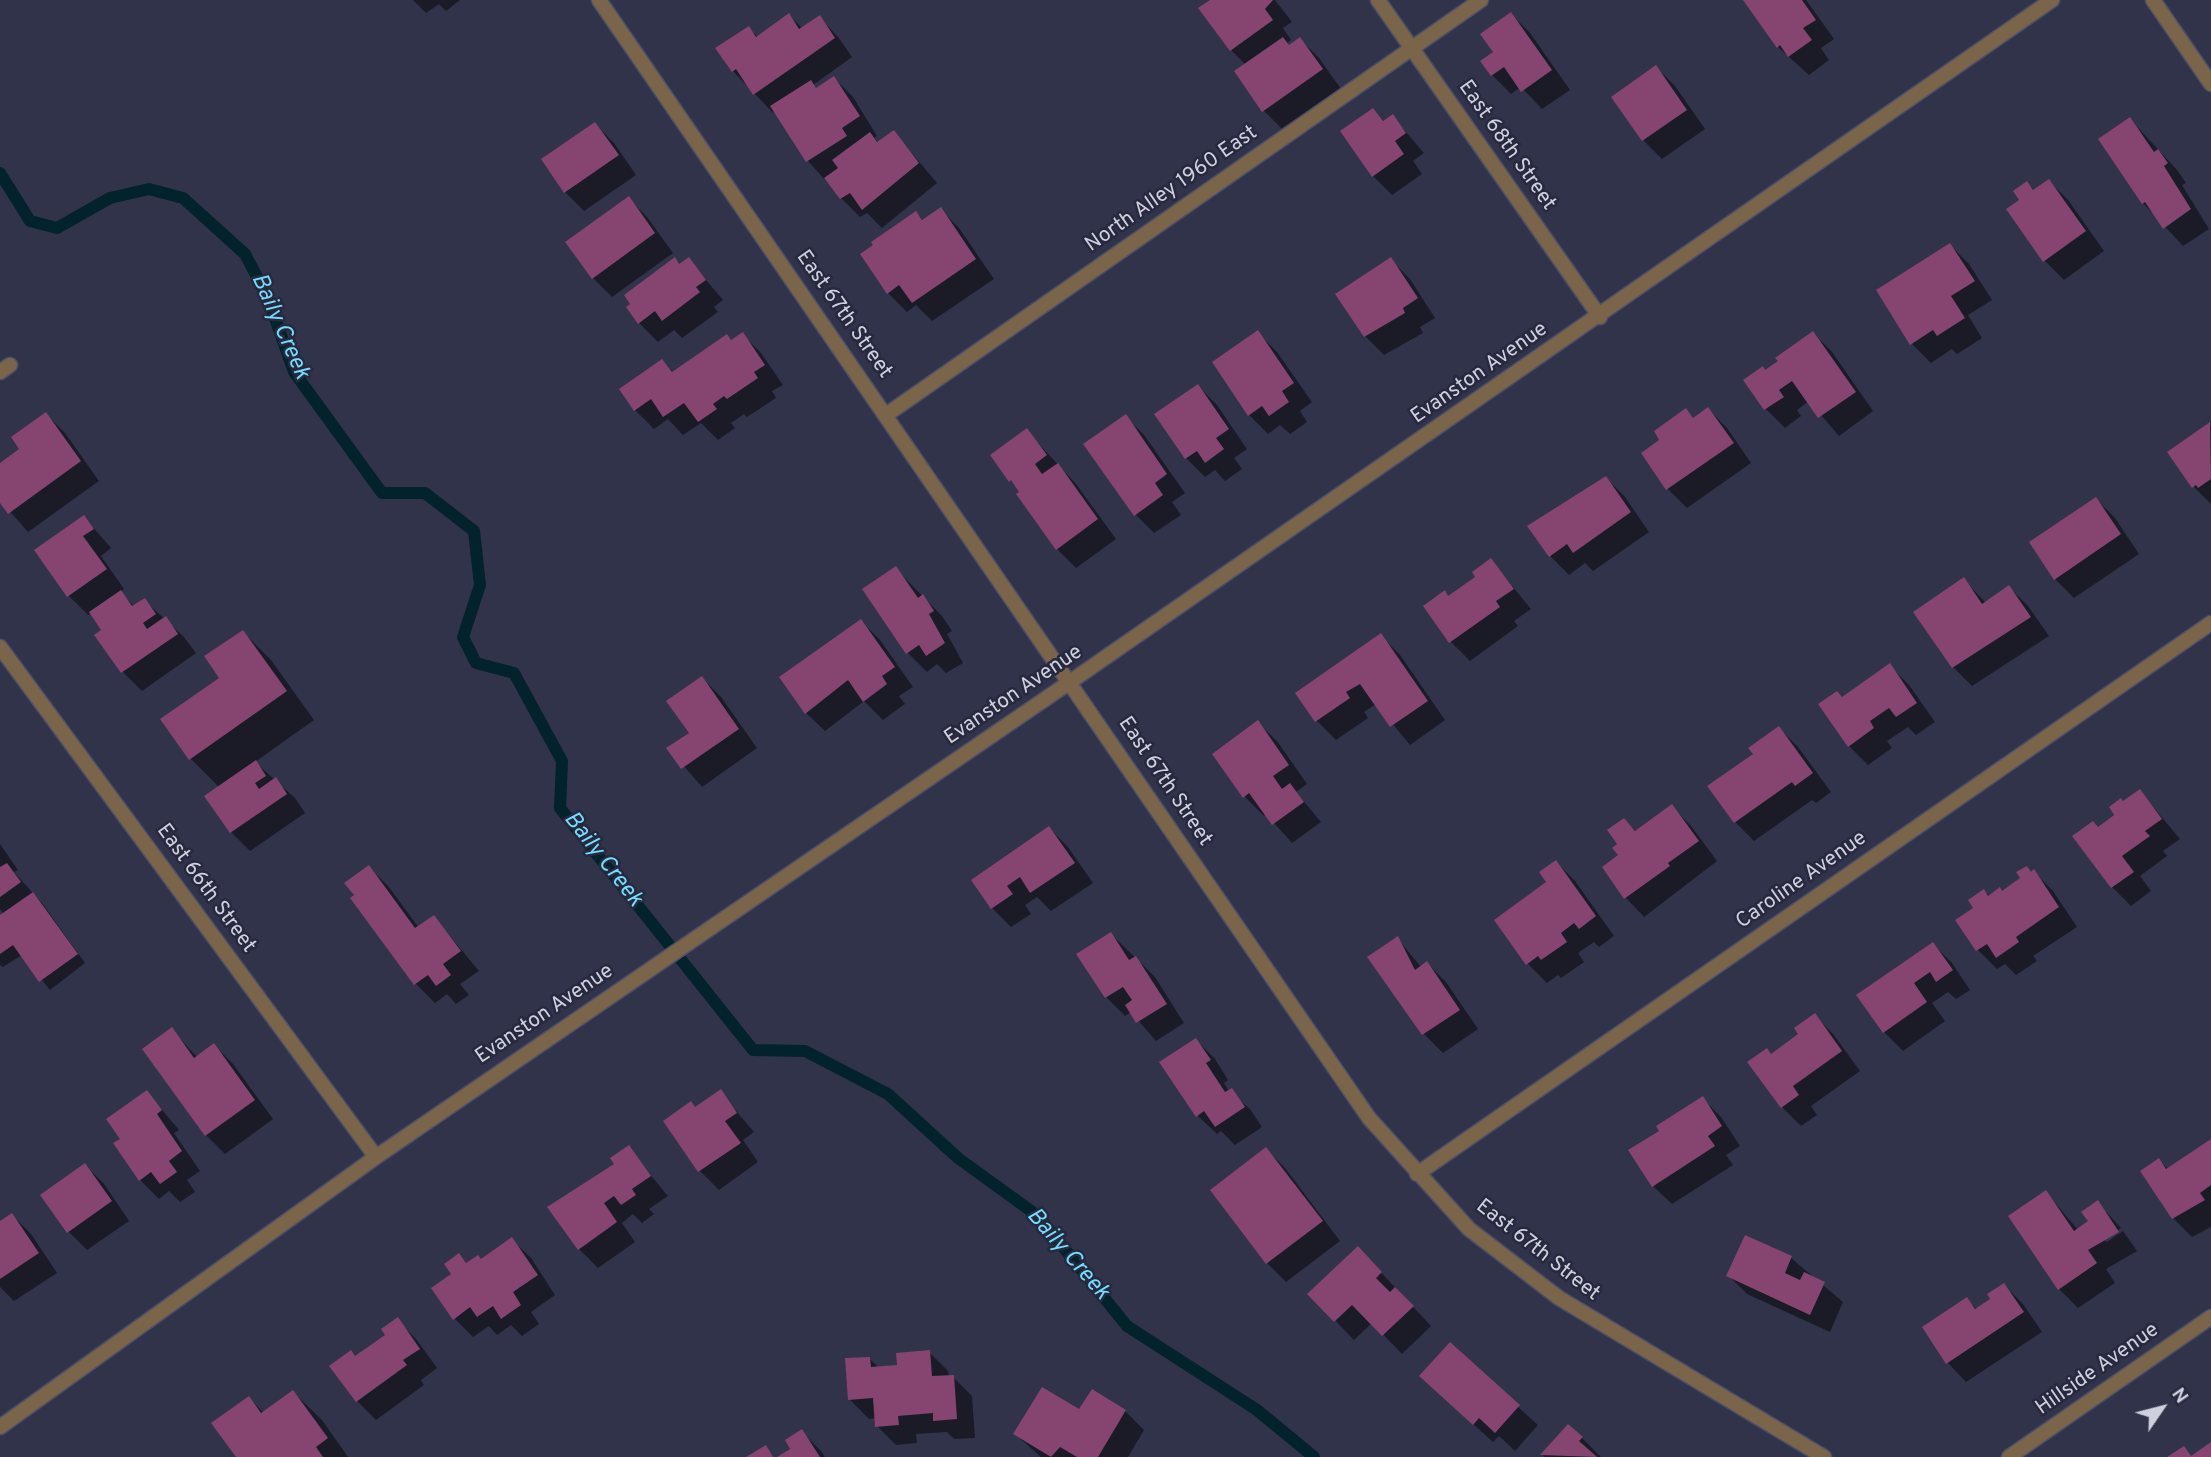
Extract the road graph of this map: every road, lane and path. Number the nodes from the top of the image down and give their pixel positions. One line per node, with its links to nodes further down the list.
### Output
1 (599, 0): 9 (street, East 67th Street)
2 (1378, 0): 6 (street, East 68th Street)
3 (1481, 0): 6 (street, North Alley 1960 East)
4 (2052, 0): 8 (street, Evanston Avenue)
5 (2153, 0): 7 (street)
6 (1412, 48): 8 (street, East 68th Street); 9 (street, North Alley 1960 East)
7 (2211, 84)
8 (1600, 317): 12 (street, Evanston Avenue)
9 (886, 415): 12 (street, East 67th Street)
10 (2211, 624): 14 (street, Caroline Avenue)
11 (0, 647): 13 (street, East 66th Street)
12 (1070, 682): 13 (street, Evanston Avenue); 14 (street, East 67th Street)
13 (376, 1157): 16 (street, Evanston Avenue)
14 (1417, 1174): 17 (street, East 67th Street)
15 (2211, 1317): 18 (street, Hillside Avenue)
16 (0, 1427)
17 (1824, 1457)
18 (2009, 1457)

